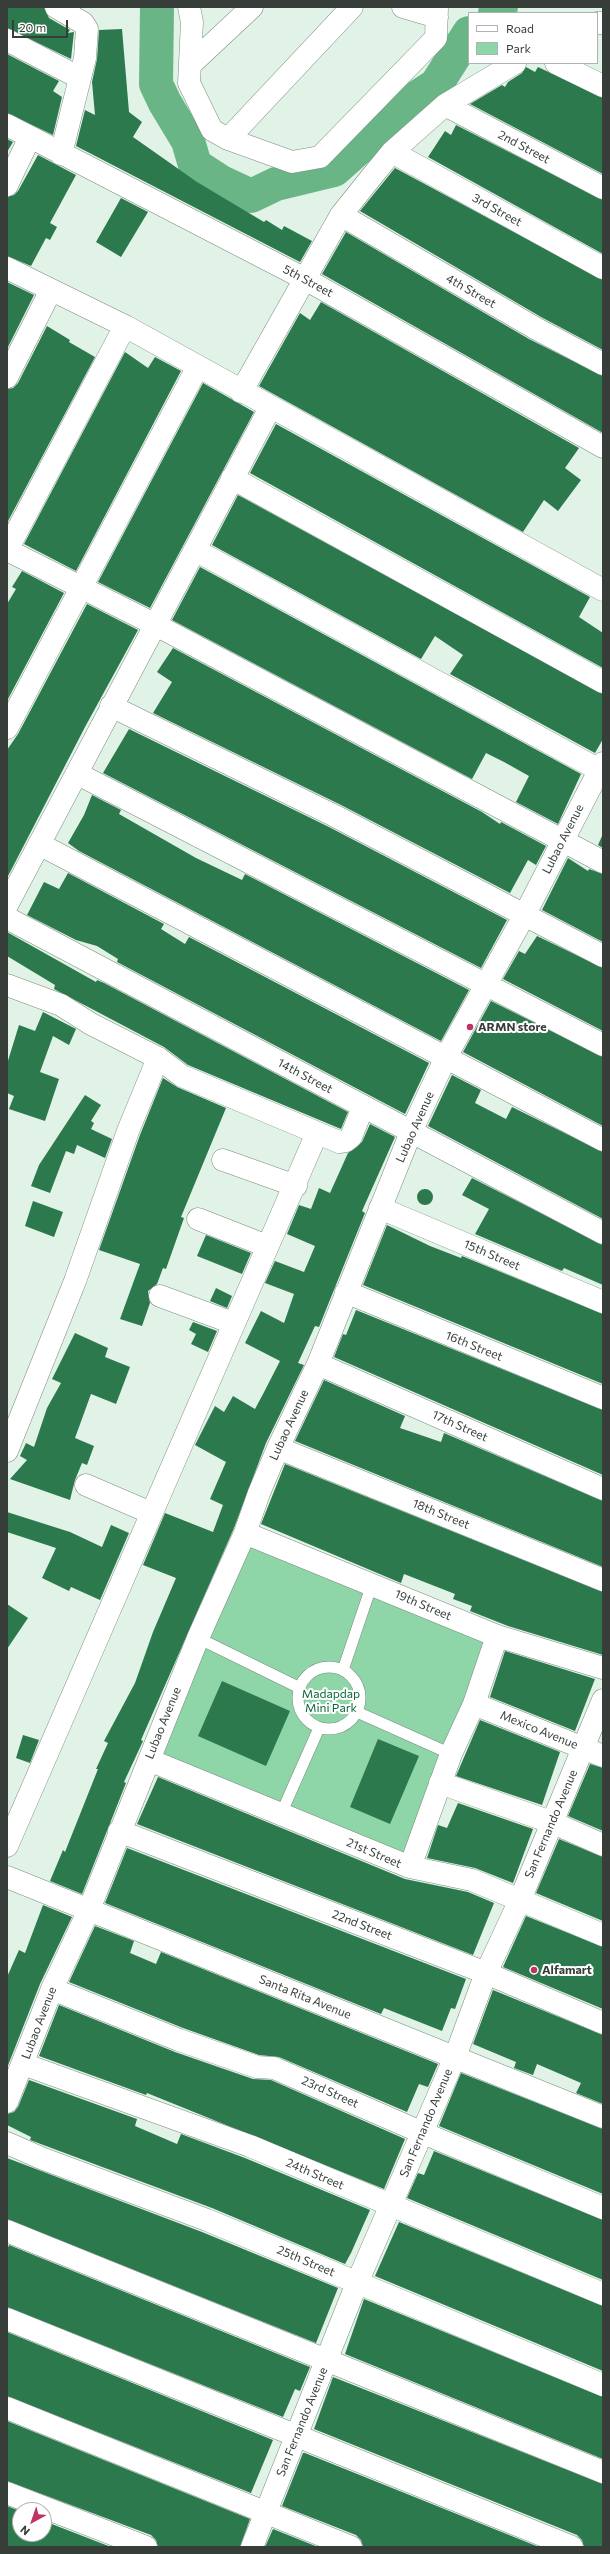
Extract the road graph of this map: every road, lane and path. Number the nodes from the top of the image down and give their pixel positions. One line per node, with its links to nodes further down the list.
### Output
1 (56, 7): 11 (street)
2 (189, 7): 10 (street)
3 (252, 7): 10 (street)
4 (352, 7): 16 (street)
5 (403, 7): 6 (street)
6 (437, 12): 16 (street)
7 (7, 40): 11 (street)
8 (513, 64): 13 (street)
9 (558, 64): 12 (street)
10 (190, 66): 16 (street)
11 (80, 78): 18 (street)
12 (603, 86)
13 (445, 105): 17 (street); 20 (street, 2nd Street)
14 (7, 125): 15 (street, 5th Street)
15 (30, 137): 18 (street, 5th Street); 19 (street)
16 (228, 139)
17 (392, 152): 21 (street); 23 (street, 3rd Street)
18 (61, 154): 24 (street, 5th Street)
19 (7, 185)
20 (603, 188)
21 (341, 215): 24 (street); 27 (street, 4th Street)
22 (7, 268): 25 (street)
23 (603, 268)
24 (305, 279): 30 (street); 32 (street, 5th Street)
25 (51, 290): 26 (street); 29 (street)
26 (124, 326): 28 (street); 34 (street)
27 (603, 364)
28 (197, 368): 30 (street); 36 (street)
29 (7, 376)
30 (241, 392): 31 (street)
31 (270, 408): 33 (street); 37 (street)
32 (603, 447)
33 (232, 478): 35 (street); 39 (street)
34 (7, 550): 36 (street)
35 (195, 550): 38 (street); 42 (street)
36 (82, 587): 38 (street); 41 (street)
37 (603, 590)
38 (154, 624): 40 (street); 44 (street)
39 (603, 682)
40 (111, 706): 43 (street); 48 (street)
41 (7, 728)
42 (602, 768): 44 (street, Lubao Avenue)
43 (78, 774): 45 (street); 51 (street)
44 (562, 840): 46 (street); 48 (street, Lubao Avenue)
45 (39, 844): 47 (street); 54 (street)
46 (603, 862)
47 (7, 905)
48 (525, 914): 50 (street); 51 (street, Lubao Avenue)
49 (7, 918): 56 (street, 14th Street)
50 (603, 956)
51 (486, 984): 53 (street); 54 (street, Lubao Avenue)
52 (7, 985): 55 (street)
53 (603, 1045)
54 (446, 1057): 57 (street, Lubao Avenue); 59 (street)
55 (158, 1058): 58 (street); 73 (street)
56 (363, 1107): 57 (street, 14th Street); 58 (street)
57 (412, 1132): 62 (street, Lubao Avenue); 64 (street, 14th Street)
58 (317, 1133): 61 (street)
59 (603, 1140)
60 (223, 1160): 61 (street)
61 (296, 1186): 65 (street)
62 (380, 1208): 66 (street, Lubao Avenue); 68 (street, 15th Street)
63 (198, 1219): 65 (street)
64 (603, 1232)
65 (267, 1246): 69 (street)
66 (346, 1292): 70 (street, Lubao Avenue); 71 (street, 16th Street)
67 (160, 1296): 69 (street)
68 (603, 1302)
69 (233, 1322): 76 (street)
70 (318, 1364): 72 (street, Lubao Avenue); 75 (street, 17th Street)
71 (603, 1398)
72 (278, 1448): 77 (street, Lubao Avenue); 78 (street, 18th Street)
73 (7, 1452)
74 (86, 1485): 76 (street)
75 (603, 1489)
76 (151, 1513): 97 (street)
77 (246, 1534): 79 (street, 19th Street); 81 (street, Lubao Avenue)
78 (603, 1580)
79 (372, 1584): 80 (street, 19th Street); 83 (lane)
80 (497, 1636): 82 (street, 19th Street); 86 (street)
81 (198, 1638): 84 (lane); 91 (street, Lubao Avenue)
82 (603, 1668)
83 (344, 1670): 84 (lane); 87 (lane)
84 (300, 1688): 88 (lane)
85 (603, 1700): 89 (street, San Fernando Avenue)
86 (474, 1704): 89 (street, Mexico Avenue); 90 (street)
87 (357, 1712): 88 (lane); 90 (lane)
88 (319, 1728): 93 (lane)
89 (594, 1752): 94 (street, San Fernando Avenue)
90 (451, 1754): 92 (street)
91 (149, 1760): 93 (street, 21st Street); 95 (street, Lubao Avenue)
92 (440, 1783): 94 (street); 98 (street)
93 (282, 1814): 98 (street, 21st Street)
94 (551, 1822): 96 (street); 100 (street, San Fernando Avenue)
95 (120, 1831): 101 (street, Lubao Avenue); 103 (street, 22nd Street)
96 (603, 1844)
97 (7, 1846)
98 (410, 1867): 100 (street, 21st Street)
99 (7, 1877): 101 (street, Santa Rita Avenue)
100 (520, 1900): 102 (street, 21st Street); 103 (street, San Fernando Avenue)
101 (88, 1912): 104 (street, Lubao Avenue); 106 (street, Santa Rita Avenue)
102 (603, 1935)
103 (486, 1973): 105 (street, 22nd Street); 106 (street, San Fernando Avenue)
104 (52, 1989): 107 (street, Lubao Avenue); 110 (street, 23rd Street)
105 (603, 2023)
106 (455, 2057): 109 (street, Santa Rita Avenue); 110 (street, San Fernando Avenue)
107 (23, 2064): 108 (street, Lubao Avenue); 112 (street, 24th Street)
108 (7, 2102)
109 (603, 2117)
110 (423, 2133): 112 (street, San Fernando Avenue); 113 (street, 23rd Street)
111 (7, 2142): 115 (street, 25th Street)
112 (390, 2206): 115 (street, San Fernando Avenue); 116 (street, 24th Street)
113 (603, 2208)
114 (7, 2231): 118 (street)
115 (357, 2283): 118 (street, San Fernando Avenue); 119 (street, 25th Street)
116 (603, 2294)
117 (7, 2319): 121 (street)
118 (326, 2361): 121 (street, San Fernando Avenue); 122 (street)
119 (603, 2385)
120 (7, 2408): 124 (street)
121 (297, 2436): 124 (street, San Fernando Avenue); 128 (street)
122 (603, 2472)
123 (7, 2493): 125 (street)
124 (264, 2513): 126 (street, San Fernando Avenue); 127 (street)
125 (146, 2547)
126 (252, 2547)
127 (351, 2547)
128 (572, 2547)

